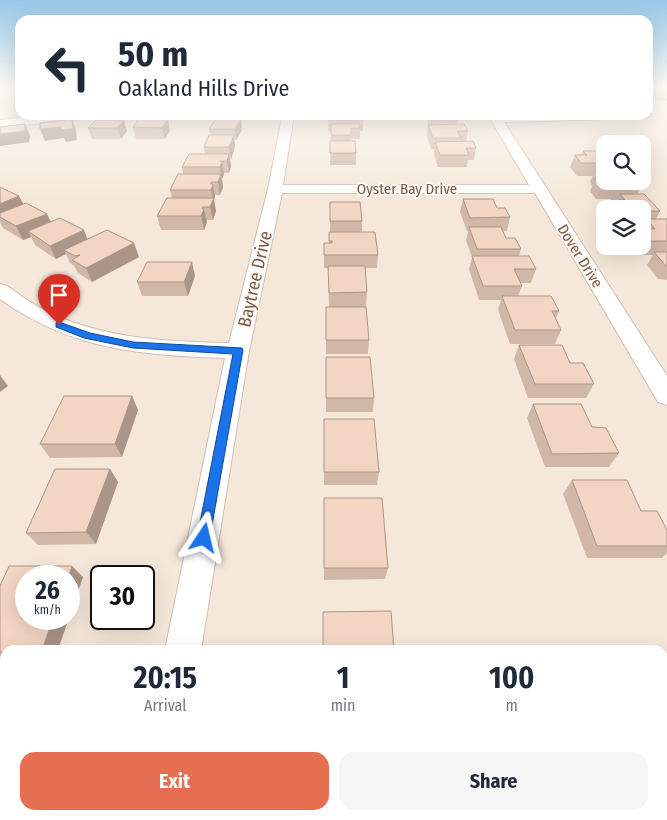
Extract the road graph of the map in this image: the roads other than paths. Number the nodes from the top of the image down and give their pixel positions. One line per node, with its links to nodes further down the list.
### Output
1 (286, 124): 3 (street, Baytree Drive)
2 (499, 124): 4 (street, Dover Drive)
3 (275, 189): 4 (street, Oyster Bay Drive); 6 (street, Baytree Drive)
4 (539, 189): 7 (street, Dover Drive)
5 (0, 290): 6 (street)
6 (238, 350): 8 (street, Baytree Drive)
7 (667, 396)
8 (184, 645)

